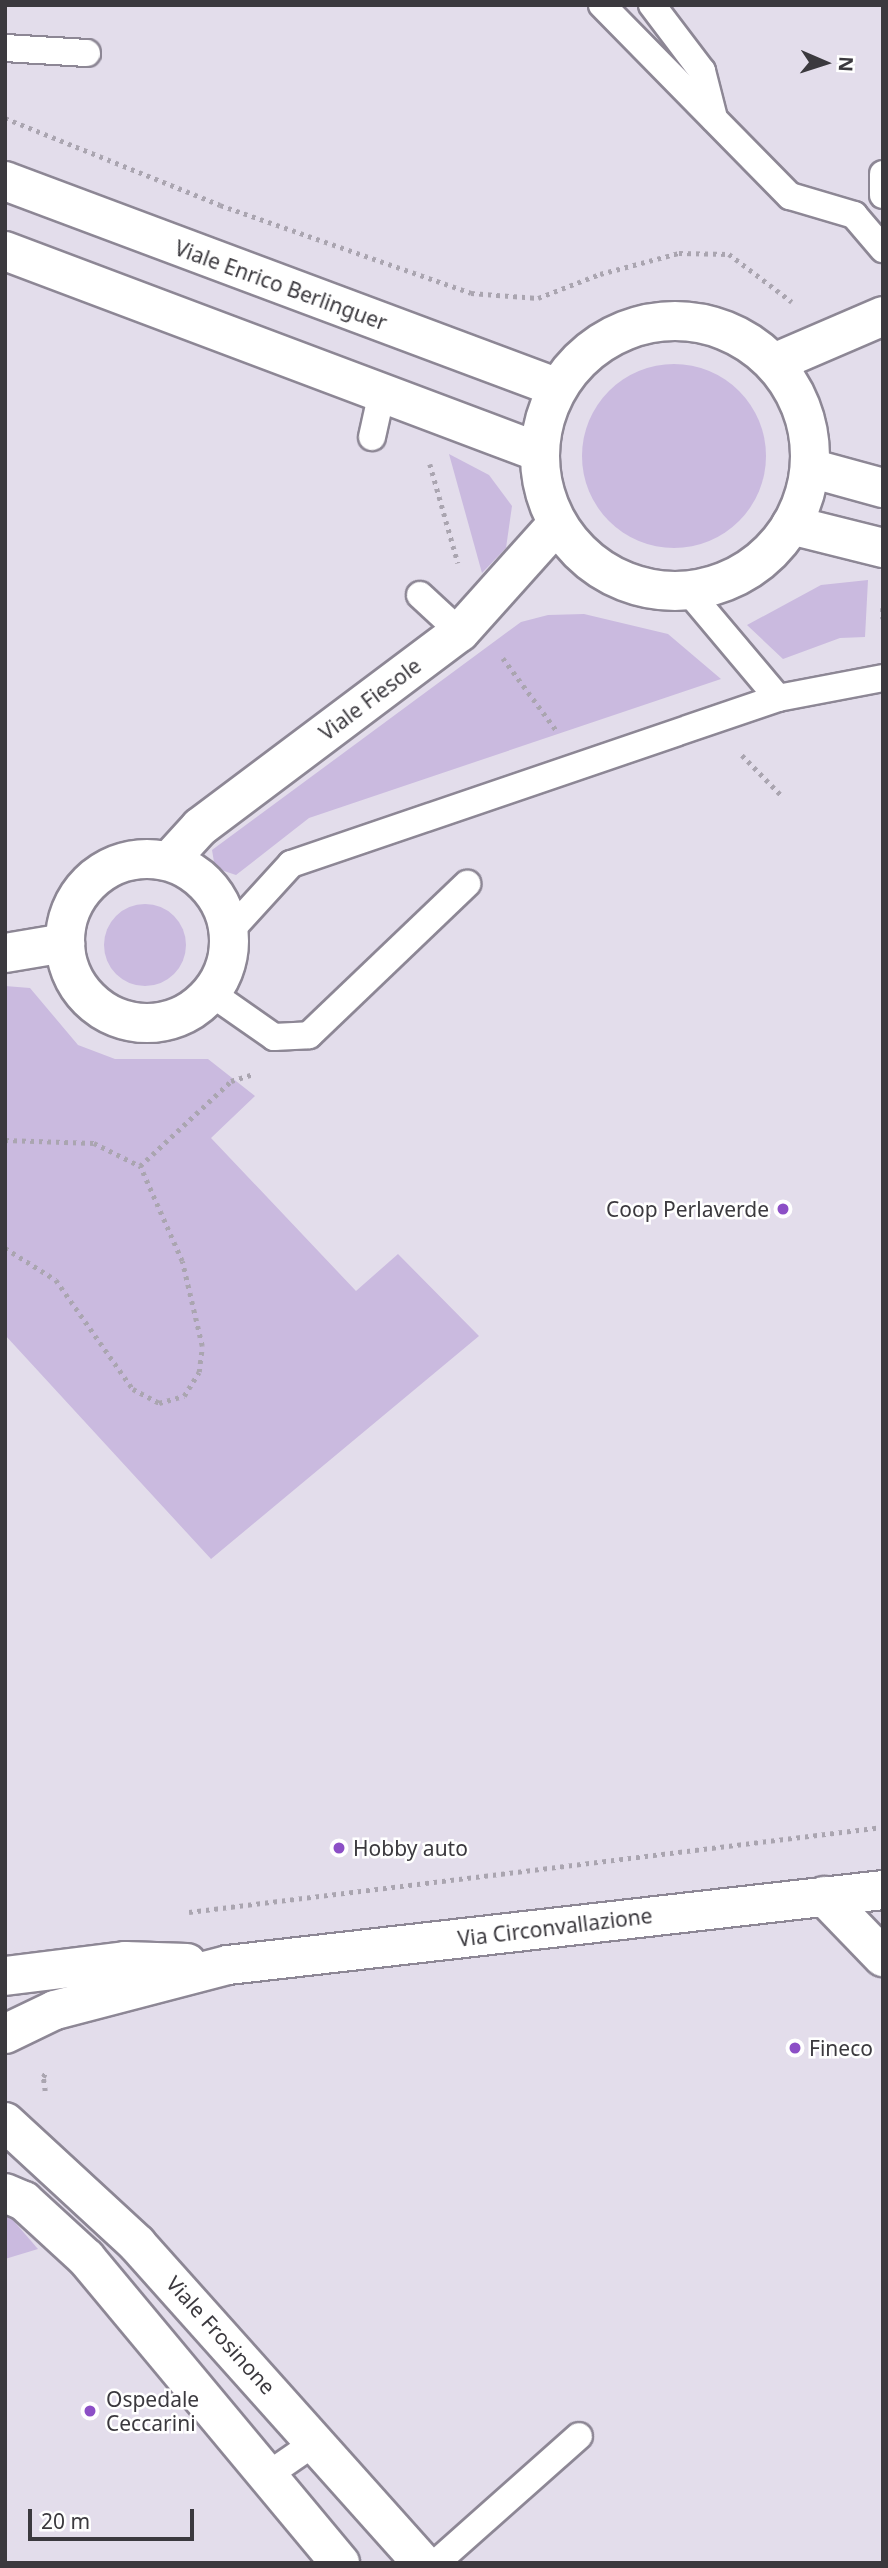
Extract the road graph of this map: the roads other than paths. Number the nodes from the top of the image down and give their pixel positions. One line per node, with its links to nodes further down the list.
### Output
1 (603, 5): 5 (lane)
2 (652, 5): 5 (lane)
3 (5, 48): 4 (lane)
4 (88, 53)
5 (715, 119): 9 (lane)
6 (883, 174): 8 (lane)
7 (5, 181): 13 (main road, Viale Enrico Berlinguer)
8 (883, 194)
9 (883, 249)
10 (5, 251): 14 (main road)
11 (883, 316): 12 (main road)
12 (774, 363): 13 (main road); 17 (main road)
13 (558, 388): 16 (main road)
14 (382, 392): 15 (lane); 16 (main road)
15 (372, 437)
16 (539, 452): 19 (main road)
17 (810, 468): 18 (main road); 20 (main road)
18 (883, 488)
19 (557, 524): 22 (main road); 24 (main road, Viale Fiesole)
20 (791, 525): 21 (main road); 22 (main road)
21 (883, 548)
22 (688, 591): 26 (lane)
23 (420, 595): 24 (lane)
24 (460, 632): 27 (main road, Viale Fiesole)
25 (883, 678): 26 (lane)
26 (778, 698): 29 (lane)
27 (169, 861): 29 (main road); 30 (main road)
28 (467, 884): 32 (lane)
29 (229, 932): 32 (main road)
30 (65, 943): 31 (main road); 32 (main road)
31 (5, 953)
32 (211, 993)
33 (883, 1890): 34 (main road, Via Circonvallazione)
34 (824, 1896): 35 (main road); 36 (main road, Via Circonvallazione)
35 (883, 1957)
36 (228, 1965): 37 (main road, Via Circonvallazione); 38 (main road, Via Circonvallazione)
37 (5, 1976)
38 (5, 2034)
39 (5, 2122): 42 (main road, Viale Frosinone)
40 (5, 2193): 43 (main road)
41 (579, 2436): 46 (lane)
42 (317, 2441): 43 (lane); 45 (main road, Viale Frosinone)
43 (265, 2477): 44 (main road)
44 (340, 2563)
45 (422, 2563)
46 (436, 2563)

